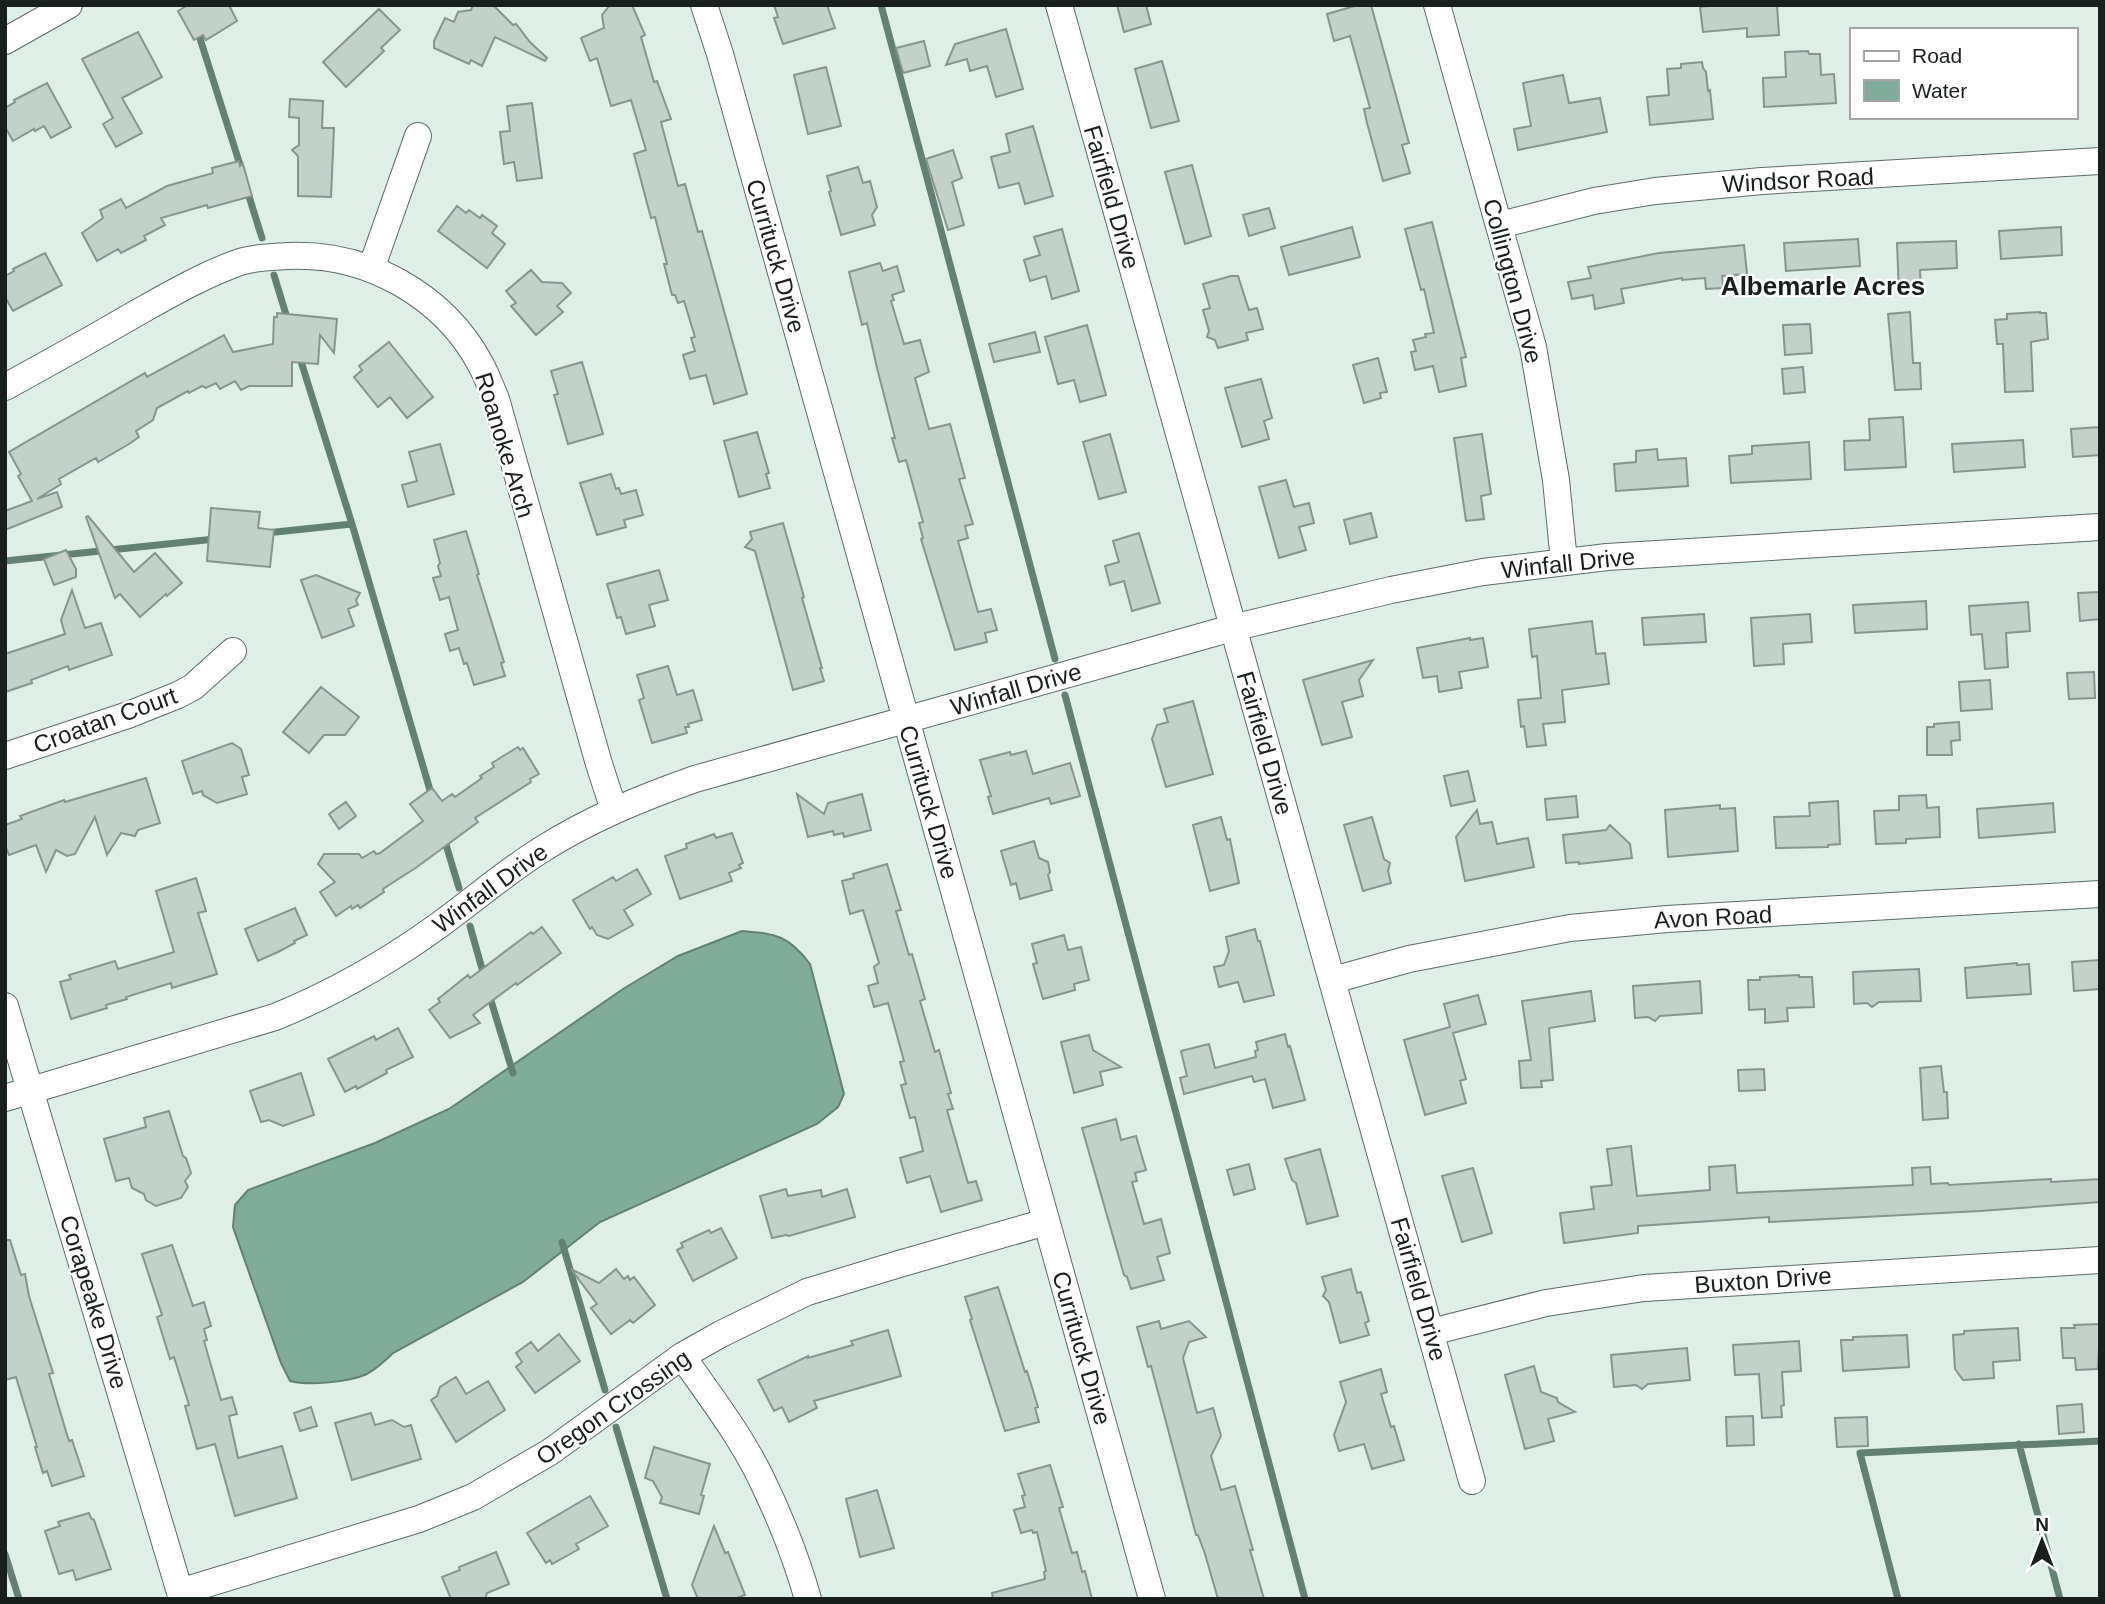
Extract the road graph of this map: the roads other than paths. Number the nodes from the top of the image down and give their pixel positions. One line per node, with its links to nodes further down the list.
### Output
1 (69, 5): 5 (street)
2 (704, 5): 15 (street, Currituck Drive)
3 (1059, 5): 13 (street, Fairfield Drive)
4 (1437, 5): 8 (street, Collington Drive)
5 (5, 41)
6 (418, 136): 9 (street)
7 (2100, 161): 8 (street, Windsor Road)
8 (1500, 225): 12 (street, Collington Drive)
9 (371, 269): 10 (street, Roanoke Arch); 17 (street, Roanoke Arch)
10 (5, 387)
11 (2100, 527): 12 (street, Winfall Drive)
12 (1564, 562): 13 (street, Winfall Drive)
13 (1232, 628): 15 (street, Winfall Drive); 19 (street, Fairfield Drive)
14 (233, 651): 16 (street, Croatan Court)
15 (906, 720): 17 (street, Winfall Drive); 22 (street, Currituck Drive)
16 (5, 756)
17 (614, 810): 21 (street, Winfall Drive)
18 (2100, 894): 19 (street, Avon Road)
19 (1332, 980): 24 (street, Fairfield Drive)
20 (5, 1006): 21 (street, Corapeake Drive)
21 (18, 1094): 27 (street, Corapeake Drive)
22 (1046, 1222): 25 (street, Oregon Crossing); 29 (street, Currituck Drive)
23 (2100, 1260): 24 (street, Buxton Drive)
24 (1431, 1332): 26 (street, Fairfield Drive)
25 (682, 1356): 27 (street, Oregon Crossing); 28 (street)
26 (1472, 1480)
27 (181, 1595)
28 (808, 1599)
29 (1152, 1599)

